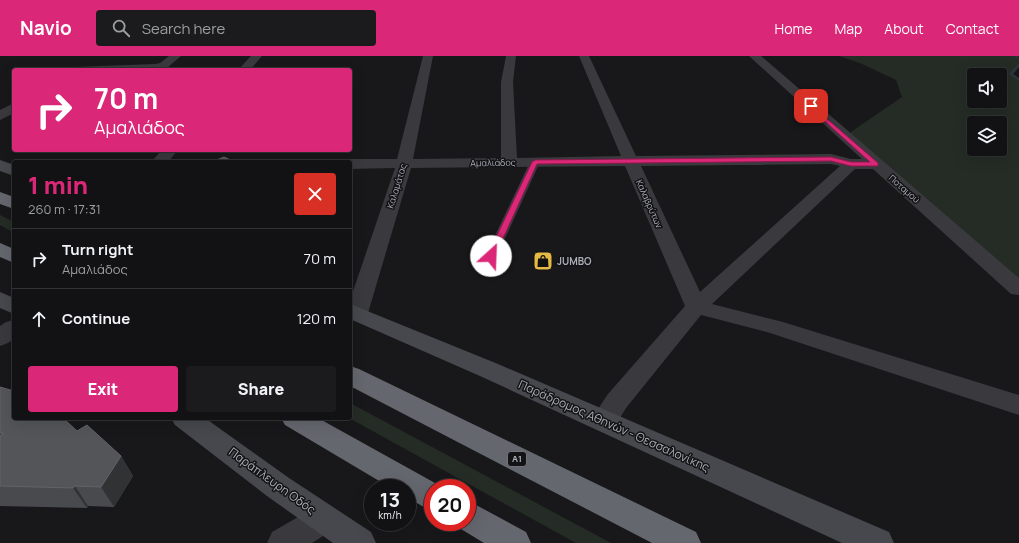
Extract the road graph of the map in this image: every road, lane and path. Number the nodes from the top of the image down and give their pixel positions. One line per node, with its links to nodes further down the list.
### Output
1 (176, 56): 9 (street)
2 (257, 56): 10 (street)
3 (428, 56): 20 (street, Καλαμάτας)
4 (511, 56): 15 (street)
5 (584, 56): 17 (street, Καλαβρύτων)
6 (754, 56): 22 (street, Ποταμού)
7 (92, 59): 8 (street)
8 (78, 68)
9 (141, 68)
10 (246, 68)
11 (12, 108): 12 (street)
12 (0, 116)
13 (168, 152): 14 (street)
14 (161, 160)
15 (509, 162): 16 (street, Αμαλιάδος); 20 (street, Αμαλιάδος)
16 (535, 162): 17 (street, Αμαλιάδος); 28 (lane)
17 (630, 162): 21 (street, Αμαλιάδος); 32 (street, Καλαβρύτων)
18 (0, 164): 23 (main road)
19 (352, 164): 20 (street, Αμαλιάδος)
20 (404, 164): 33 (street, Καλαμάτας)
21 (851, 164): 22 (street, Αμαλιάδος); 32 (street)
22 (876, 164): 29 (street, Ποταμού)
23 (12, 170)
24 (0, 197): 25 (highway)
25 (12, 203)
26 (0, 249): 27 (highway)
27 (12, 256)
28 (485, 269)
29 (1019, 289)
30 (0, 299): 31 (main road)
31 (12, 306)
32 (696, 307): 37 (street); 40 (street)
33 (353, 312): 40 (main road, Παράδρομος Αθηνών - Θεσσαλονίκης)
34 (12, 329): 35 (street)
35 (0, 338)
36 (352, 376): 47 (highway, Α1)
37 (1019, 405)
38 (189, 420): 42 (main road, Παράπλευρη Οδός)
39 (298, 420): 41 (highway)
40 (604, 421): 48 (main road, Παράδρομος Αθηνών - Θεσσαλονίκης)
41 (424, 492)
42 (324, 519): 44 (street); 45 (main road, Παράπλευρη Οδός)
43 (476, 521): 46 (highway)
44 (284, 543)
45 (359, 543)
46 (514, 543)
47 (684, 543)
48 (877, 543)

